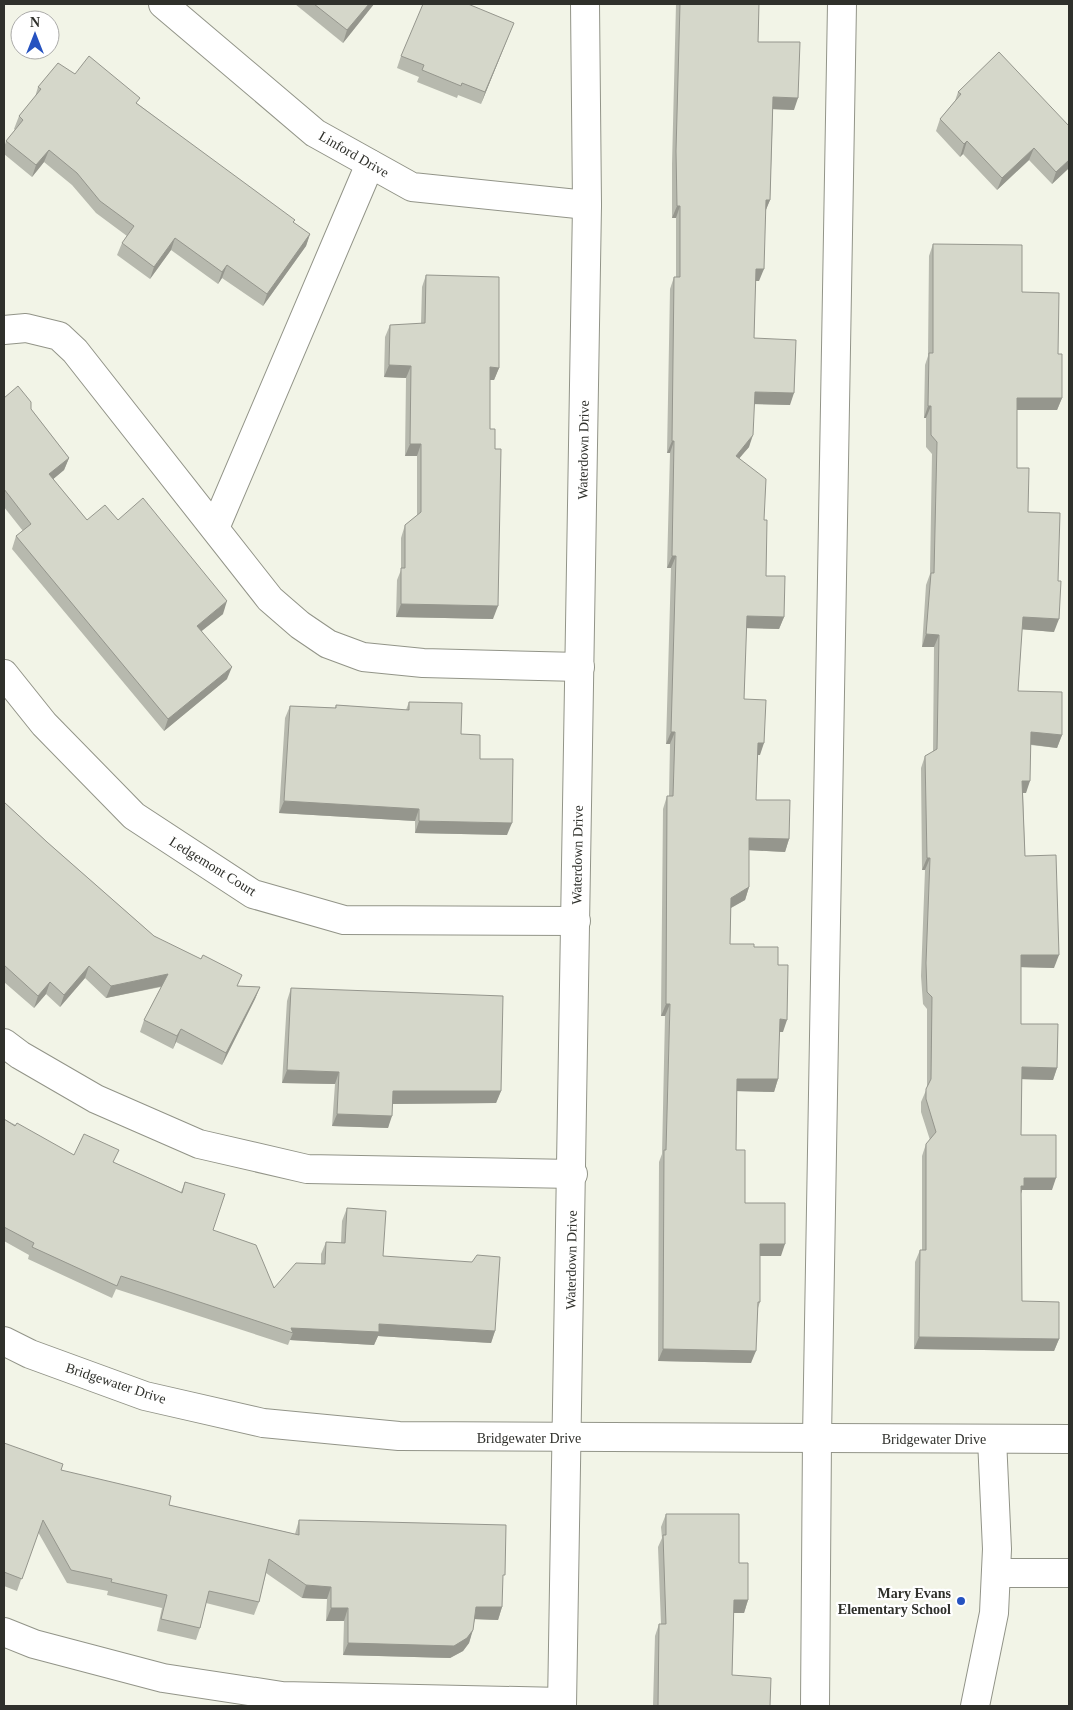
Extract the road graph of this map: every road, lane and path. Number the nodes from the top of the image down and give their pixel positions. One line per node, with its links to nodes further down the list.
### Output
1 (163, 4): 4 (street, Linford Drive)
2 (585, 4): 5 (street, Waterdown Drive)
3 (842, 4): 15 (street)
4 (370, 164): 5 (street, Linford Drive); 7 (street)
5 (587, 205): 8 (street, Waterdown Drive)
6 (4, 330): 7 (street)
7 (215, 528): 8 (street)
8 (580, 667): 10 (street, Waterdown Drive)
9 (4, 674): 10 (street, Ledgemont Court)
10 (576, 921): 12 (street, Waterdown Drive)
11 (4, 1043): 12 (street)
12 (573, 1174): 14 (street, Waterdown Drive)
13 (4, 1341): 14 (street, Bridgewater Drive)
14 (567, 1438): 15 (street, Bridgewater Drive); 21 (street, Waterdown Drive)
15 (816, 1438): 16 (street, Bridgewater Drive); 22 (street)
16 (992, 1439): 17 (street, Bridgewater Drive); 19 (street)
17 (1069, 1439)
18 (1069, 1572): 19 (street)
19 (996, 1573): 23 (street)
20 (4, 1632): 21 (street)
21 (562, 1704)
22 (815, 1706)
23 (975, 1706)

